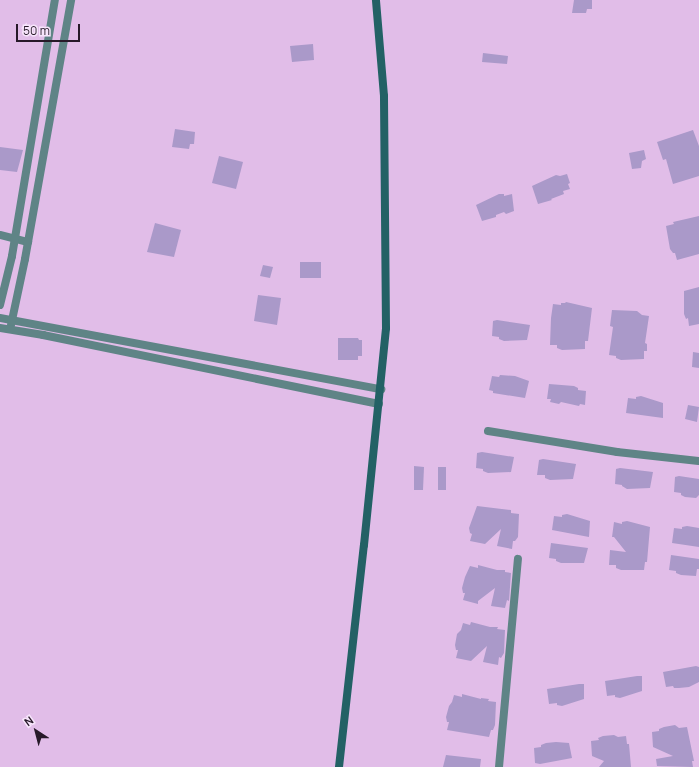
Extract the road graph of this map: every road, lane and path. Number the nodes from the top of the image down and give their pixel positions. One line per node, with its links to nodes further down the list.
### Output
1 (55, 0): 5 (street)
2 (71, 0): 6 (street)
3 (376, 0): 12 (street)
4 (0, 235): 5 (street)
5 (14, 239): 6 (street); 7 (street)
6 (28, 242): 9 (street)
7 (0, 305)
8 (0, 318): 9 (street)
9 (12, 320): 11 (street); 12 (street)
10 (0, 328): 11 (street)
11 (10, 329): 13 (street)
12 (381, 389): 13 (street)
13 (379, 404): 17 (street)
14 (488, 431): 15 (street)
15 (699, 461)
16 (518, 559): 18 (street)
17 (339, 767)
18 (499, 767)

